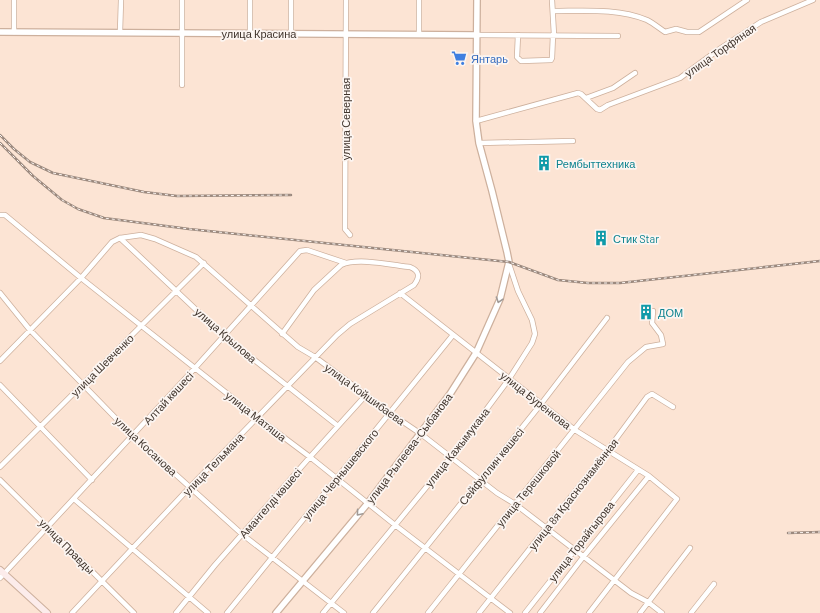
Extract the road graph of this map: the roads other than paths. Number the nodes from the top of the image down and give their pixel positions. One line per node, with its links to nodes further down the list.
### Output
1 (14, 0): 14 (street)
2 (121, 0): 15 (street)
3 (182, 0): 16 (street)
4 (250, 0): 18 (street)
5 (291, 0): 17 (street)
6 (346, 0): 19 (street, улица Северная)
7 (419, 0): 20 (street)
8 (477, 0): 21 (street)
9 (552, 0): 12 (street)
10 (747, 0): 12 (street)
11 (813, 0): 27 (street, улица Торфяная)
12 (553, 11): 23 (street)
13 (0, 32): 14 (street, улица Красина)
14 (14, 32): 15 (street, улица Красина)
15 (120, 32): 16 (street, улица Красина)
16 (182, 33): 18 (street, улица Красина); 26 (street)
17 (291, 33): 18 (street, улица Красина); 19 (street, улица Красина)
18 (250, 34)
19 (346, 34): 20 (street, улица Красина); 32 (street, улица Северная)
20 (419, 34): 21 (street, улица Красина)
21 (477, 35): 22 (street, улица Красина); 28 (street)
22 (518, 35): 23 (street, улица Красина); 23 (street)
23 (554, 35): 24 (street, улица Красина)
24 (618, 36)
25 (635, 73): 27 (street)
26 (182, 85)
27 (586, 98): 28 (street)
28 (476, 121): 30 (street)
29 (574, 141): 30 (street)
30 (479, 143): 34 (street)
31 (3, 215): 37 (street, улица Матяша)
32 (350, 235)
33 (120, 238): 35 (street, улица Койшибаева); 37 (street); 38 (street, улица Крылова)
34 (509, 262): 49 (street, улица Рылеева-Сыбанова, one-way to 49); 53 (street, улица Кажымукана)
35 (204, 263): 38 (street, улица Шевченко); 41 (street, улица Койшибаева)
36 (346, 263): 40 (street, улица Тельмана); 41 (street, Алтай көшесі); 46 (street)
37 (81, 278): 44 (street, улица Матяша); 45 (street)
38 (177, 291): 44 (street, улица Шевченко); 48 (street, улица Крылова)
39 (0, 293): 45 (street, улица Косанова)
40 (400, 293): 47 (street, улица Буренкова); 50 (street, улица Тельмана)
41 (250, 306): 46 (street, улица Койшибаева); 48 (street, Алтай көшесі)
42 (653, 311): 64 (street, улица Терешковой)
43 (607, 318): 58 (street, Сейфуллин көшесі)
44 (141, 325): 52 (street, улица Матяша); 54 (street, улица Шевченко)
45 (30, 330): 51 (street); 54 (street, улица Косанова)
46 (282, 334): 50 (street, улица Койшибаева)
47 (453, 335): 49 (street, улица Буренкова); 60 (street, улица Чернышевского)
48 (224, 336): 52 (street, Алтай көшесі); 56 (street, улица Крылова)
49 (476, 353): 53 (street, улица Буренкова); 65 (street, улица Рылеева-Сыбанова)
50 (315, 357): 56 (street, улица Тельмана); 57 (street, улица Койшибаева)
51 (0, 361)
52 (195, 368): 61 (street, улица Матяша); 66 (street, Алтай көшесі)
53 (509, 379): 58 (street, улица Буренкова); 69 (street, улица Кажымукана)
54 (82, 384): 62 (street, улица Шевченко); 66 (street, улица Косанова)
55 (0, 385): 62 (street)
56 (288, 386): 61 (street, улица Тельмана); 63 (street, улица Крылова)
57 (366, 395): 60 (street, улица Койшибаева); 63 (street, Амангелді көшесі)
58 (541, 404): 64 (street, улица Буренкова); 76 (street, Сейфуллин көшесі)
59 (673, 407): 67 (street, улица 8я Краснознамённая)
60 (390, 413): 65 (street, улица Койшибаева); 73 (street, улица Чернышевского)
61 (258, 418): 68 (street, улица Матяша); 77 (street, улица Тельмана)
62 (40, 426): 70 (street, улица Шевченко); 75 (street)
63 (338, 426): 68 (street, Амангелді көшесі)
64 (575, 430): 67 (street, улица Буренкова); 80 (street, улица Терешковой)
65 (421, 434): 69 (street, улица Койшибаева); 79 (street, улица Рылеева-Сыбанова)
66 (133, 436): 75 (street, Алтай көшесі); 77 (street, улица Косанова)
67 (608, 451): 71 (street, улица Буренкова); 83 (street, улица 8я Краснознамённая)
68 (310, 457): 73 (street, улица Матяша); 84 (street, Амангелді көшесі)
69 (451, 457): 76 (street, улица Койшибаева); 81 (street, улица Кажымукана)
70 (0, 467)
71 (638, 470): 72 (street, улица Буренкова); 88 (street, улица Торайгырова)
72 (649, 476): 89 (street, улица Торайгырова); 95 (street, улица Буренкова)
73 (337, 479): 79 (street, улица Матяша); 90 (street, улица Чернышевского)
74 (0, 480): 82 (street, улица Правды)
75 (92, 480): 78 (street, Алтай көшесі)
76 (480, 480): 80 (street, улица Койшибаева); 86 (street, Сейфуллин көшесі)
77 (190, 487): 84 (street, улица Косанова); 87 (street, улица Тельмана)
78 (74, 499): 82 (street, Алтай көшесі); 87 (street)
79 (368, 503): 81 (street, улица Матяша); 94 (street, улица Рылеева-Сыбанова, one-way to 94)
80 (515, 504): 83 (street, улица Койшибаева); 92 (street, улица Терешковой)
81 (395, 526): 86 (street, улица Матяша); 100 (street, улица Кажымукана)
82 (48, 527): 91 (street, Алтай көшесі); 93 (street, улица Правды)
83 (546, 528): 88 (street, улица Койшибаева); 98 (street, улица 8я Краснознамённая)
84 (243, 535): 90 (street, улица Косанова); 97 (street, Амангелді көшесі)
85 (690, 548): 99 (street)
86 (425, 549): 92 (street, улица Матяша); 110 (street, Сейфуллин көшесі)
87 (132, 550): 93 (street, улица Тельмана); 97 (street)
88 (574, 550): 89 (street, улица Койшибаева); 114 (street, улица Торайгырова)
89 (584, 556): 95 (street, улица Койшибаева); 115 (street, улица Торайгырова)
90 (273, 558): 94 (street, улица Косанова); 106 (street, улица Чернышевского)
91 (1, 574): 101 (main road)
92 (459, 574): 98 (street, улица Матяша); 111 (street, улица Терешковой)
93 (102, 581): 102 (street, улица Тельмана); 103 (street, улица Правды)
94 (302, 581): 100 (street, улица Косанова); 107 (street, улица Рылеева-Сыбанова)
95 (615, 581): 99 (street, улица Койшибаева); 116 (street)
96 (714, 584): 119 (street)
97 (189, 596): 104 (street, Амангелді көшесі); 105 (street)
98 (491, 599): 112 (street, улица 8я Краснознамённая); 113 (street, улица Матяша)
99 (648, 602): 117 (street); 118 (street, улица Койшибаева)
100 (331, 603): 108 (street, улица Кажымукана); 109 (street, улица Косанова)
101 (47, 613)
102 (72, 613)
103 (134, 613)
104 (176, 613)
105 (208, 613)
106 (227, 613)
107 (276, 613)
108 (323, 613)
109 (344, 613)
110 (372, 613)
111 (428, 613)
112 (479, 613)
113 (510, 613)
114 (525, 613)
115 (540, 613)
116 (589, 613)
117 (640, 613)
118 (662, 613)
119 (691, 613)

